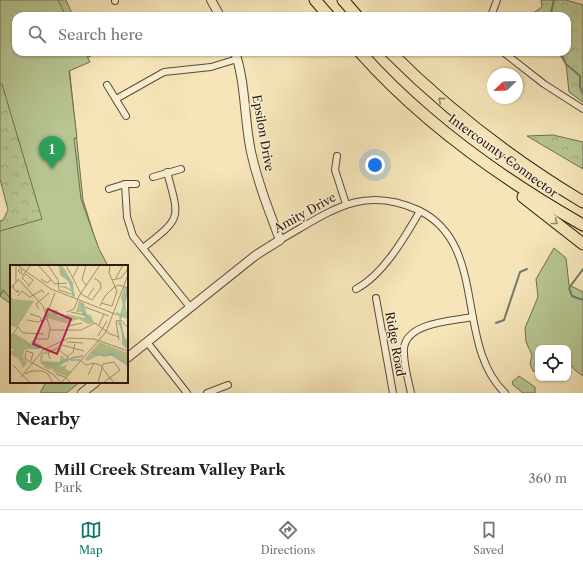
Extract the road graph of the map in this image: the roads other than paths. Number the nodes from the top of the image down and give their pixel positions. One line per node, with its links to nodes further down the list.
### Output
1 (211, 0): 5 (street)
2 (315, 0): 6 (highway)
3 (343, 0): 7 (highway)
4 (497, 0): 8 (street)
5 (218, 12)
6 (326, 12)
7 (354, 12)
8 (492, 12)
9 (236, 56): 14 (street); 31 (street, Epsilon Drive)
10 (364, 56): 17 (highway, Intercounty Connector)
11 (394, 56): 21 (highway, Intercounty Connector, one-way to 11)
12 (508, 56): 15 (street)
13 (108, 85): 14 (street)
14 (116, 99): 16 (street)
15 (583, 109)
16 (126, 116)
17 (459, 144): 30 (highway, Intercounty Connector); 32 (highway, one-way to 32)
18 (337, 156): 28 (street)
19 (181, 169): 20 (street)
20 (167, 172): 22 (street); 33 (street)
21 (538, 175): 26 (highway); 27 (highway, Intercounty Connector)
22 (153, 177)
23 (125, 184): 24 (street); 25 (street); 33 (street)
24 (136, 184)
25 (109, 189)
26 (583, 195)
27 (583, 202)
28 (346, 204): 29 (street, Amity Drive); 31 (street, Amity Drive)
29 (420, 211): 34 (street); 37 (street, Amity Drive)
30 (583, 225)
31 (280, 240): 36 (street, Amity Drive)
32 (583, 244)
33 (143, 248): 36 (street)
34 (356, 289)
35 (376, 298): 45 (street, Ridge Road)
36 (190, 307): 38 (street, Amity Drive)
37 (473, 317): 46 (street); 47 (street, Amity Drive)
38 (147, 342): 39 (street, Amity Drive); 43 (street)
39 (128, 357)
40 (95, 383): 42 (street)
41 (228, 385): 44 (street)
42 (82, 393)
43 (187, 393)
44 (207, 393)
45 (393, 393)
46 (411, 393)
47 (505, 393)

